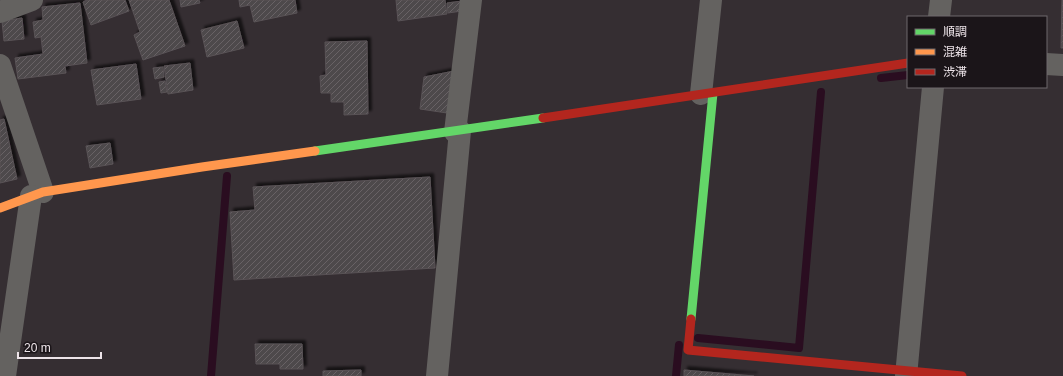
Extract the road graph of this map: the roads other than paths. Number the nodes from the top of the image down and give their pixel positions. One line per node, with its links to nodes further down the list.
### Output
1 (32, 0): 5 (street)
2 (471, 0): 13 (street)
3 (710, 0): 12 (street)
4 (941, 0): 6 (street)
5 (0, 12)
6 (939, 16)
7 (907, 63): 12 (street)
8 (1047, 64): 10 (street)
9 (0, 65): 14 (street)
10 (1063, 65)
11 (933, 88): 16 (street)
12 (707, 94): 13 (street); 16 (street)
13 (457, 131): 14 (street); 18 (street)
14 (37, 194): 15 (street); 17 (street)
15 (0, 208)
16 (906, 374): 19 (street)
17 (5, 376)
18 (437, 376)
19 (962, 376)

